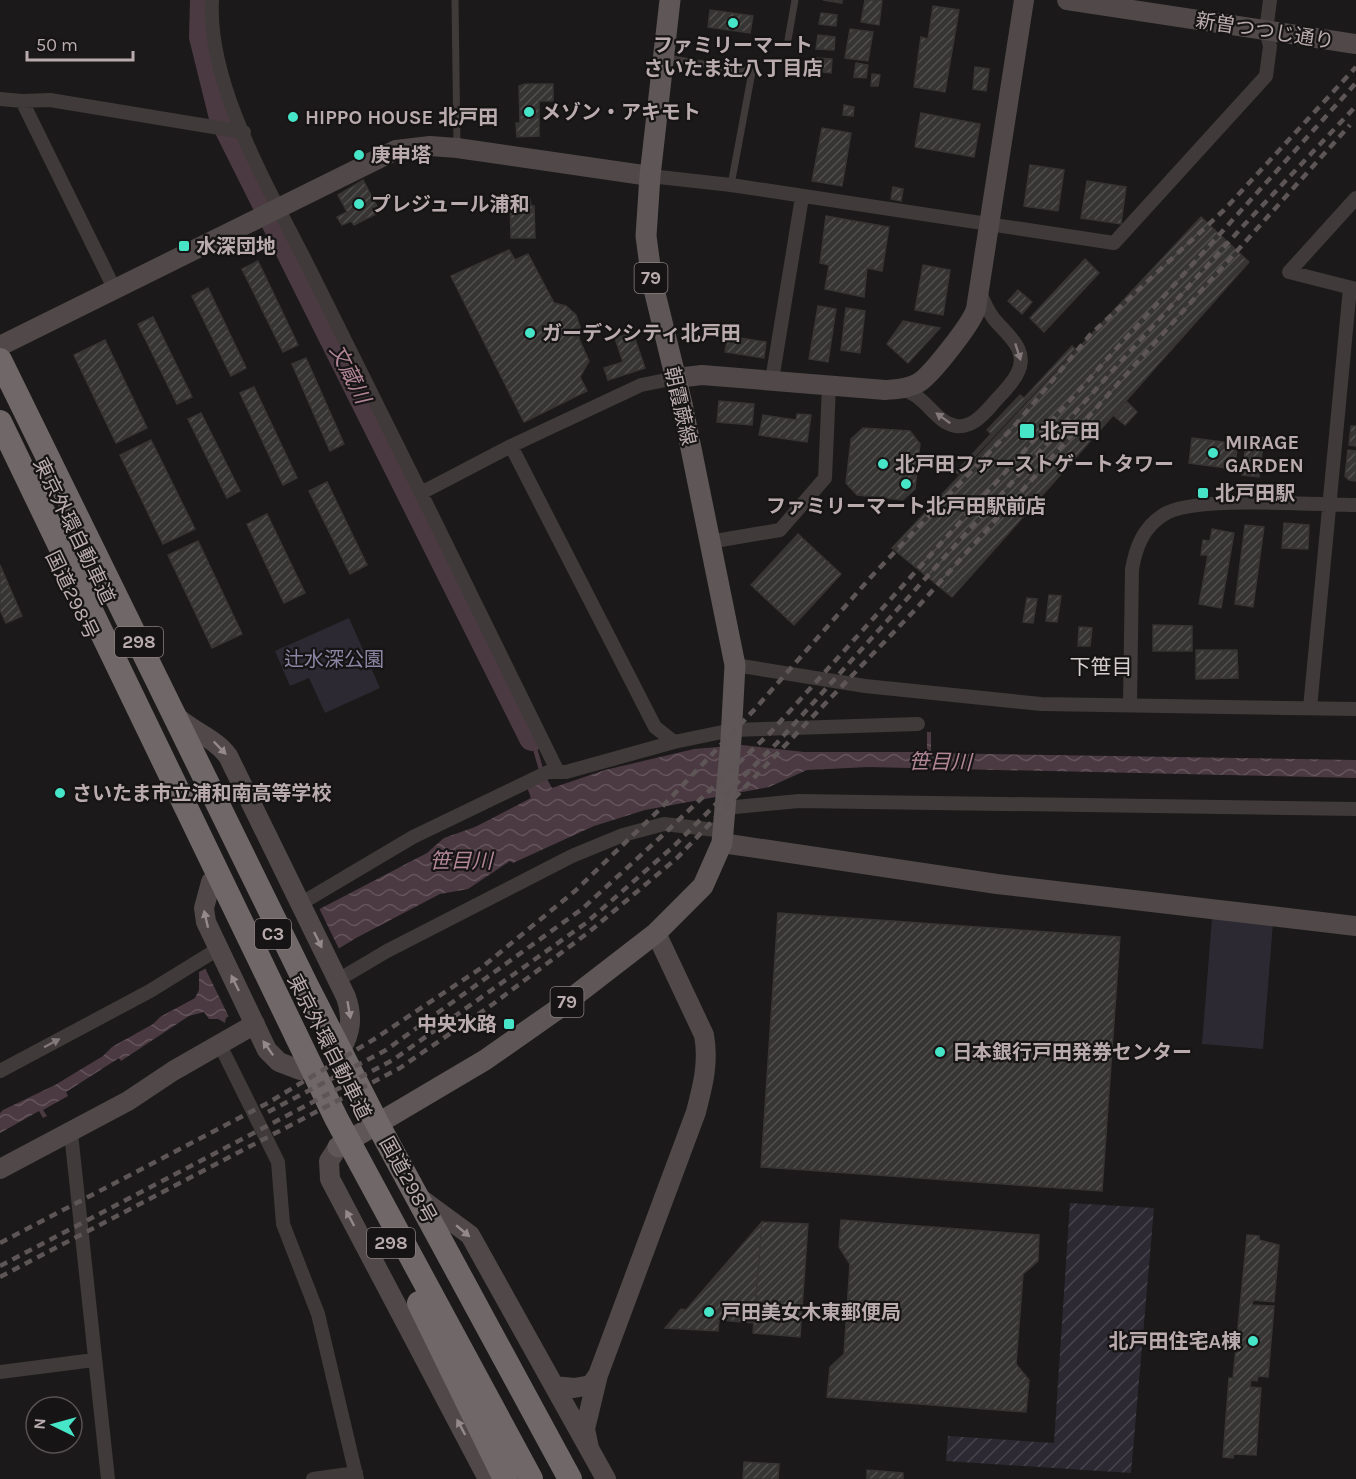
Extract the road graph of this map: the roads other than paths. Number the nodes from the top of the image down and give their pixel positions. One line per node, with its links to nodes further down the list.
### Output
1 (212, 0): 14 (street)
2 (455, 0): 15 (lane)
3 (670, 0): 11 (main road, 朝霞蕨線 / 79)
4 (795, 0): 9 (lane)
5 (1024, 0): 21 (street)
6 (1067, 0): 8 (street, 新曽つつじ通り)
7 (1270, 0): 8 (street)
8 (1266, 31): 10 (street, 新曽つつじ通り); 21 (street)
9 (788, 40)
10 (1356, 44)
11 (663, 58): 16 (main road, 朝霞蕨線 / 79); 17 (lane)
12 (0, 99): 13 (street)
13 (22, 101): 14 (street); 22 (street)
14 (244, 132): 20 (street)
15 (457, 148): 16 (street); 20 (street)
16 (650, 176): 17 (street); 29 (main road, 朝霞蕨線 / 79)
17 (731, 185): 18 (street)
18 (802, 197): 21 (street); 30 (street)
19 (1356, 198): 23 (street)
20 (272, 210): 22 (street); 37 (street)
21 (989, 224): 24 (street)
22 (114, 288): 27 (street)
23 (1353, 288): 38 (street)
24 (978, 290): 25 (street); 26 (street)
25 (998, 324): 26 (street); 33 (street, one-way to 33)
26 (962, 333): 33 (street)
27 (0, 346)
28 (0, 360): 45 (highway, 国道298号 / 298)
29 (676, 378): 30 (street); 35 (street); 40 (main road, 朝霞蕨線 / 79)
30 (772, 380): 32 (street)
31 (0, 383): 68 (highway, 東京外環自動車道 / C3)
32 (829, 386): 33 (street); 40 (street)
33 (897, 389)
34 (0, 422): 62 (highway, 東京外環自動車道 / C3)
35 (512, 446): 37 (street); 48 (street)
36 (0, 448): 56 (highway, 国道298号 / 298, one-way to 36)
37 (421, 493): 49 (street)
38 (1328, 505): 39 (street); 42 (street); 43 (street)
39 (1356, 506)
40 (709, 542): 41 (main road, 朝霞蕨線 / 79)
41 (735, 666): 42 (street); 47 (main road, 朝霞蕨線 / 79)
42 (1130, 704): 43 (street)
43 (1311, 708): 44 (street)
44 (1356, 709)
45 (174, 715): 53 (street, one-way to 53); 60 (highway, 国道298号 / 298)
46 (918, 724): 47 (street)
47 (732, 735): 48 (street); 50 (main road, 79)
48 (674, 742): 49 (street)
49 (558, 772): 53 (street)
50 (725, 802): 51 (street); 52 (main road, 79)
51 (1356, 809)
52 (723, 837): 54 (street); 55 (main road, 79); 57 (street)
53 (302, 907): 57 (street, one-way to 57)
54 (1356, 926)
55 (656, 933): 63 (main road, 79); 71 (street)
56 (227, 948): 58 (highway, 国道298号 / 298, one-way to 56); 61 (street, one-way to 56)
57 (335, 975): 60 (street, one-way to 60)
58 (258, 1013): 59 (street); 65 (highway, 国道298号 / 298, one-way to 58)
59 (219, 1043): 64 (street); 74 (street)
60 (340, 1051): 63 (highway, 国道298号 / 298)
61 (0, 1071)
62 (336, 1118): 78 (highway); 80 (highway, 東京外環自動車道 / C3)
63 (377, 1124): 65 (main road, 79); 67 (highway, 国道298号 / 298)
64 (71, 1132): 66 (street); 69 (street)
65 (338, 1147): 77 (street, one-way to 65); 79 (highway, 国道298号 / 298)
66 (0, 1169)
67 (416, 1196): 72 (street, one-way to 72); 82 (highway, 国道298号 / 298)
68 (424, 1234): 81 (highway, 東京外環自動車道 / C3); 83 (highway)
69 (94, 1360): 70 (street); 75 (street)
70 (0, 1372)
71 (598, 1375): 72 (street); 73 (street)
72 (554, 1386): 73 (street)
73 (589, 1448): 84 (street)
74 (356, 1476): 76 (street)
75 (108, 1479)
76 (313, 1479)
77 (488, 1479)
78 (505, 1479)
79 (519, 1479)
80 (531, 1479)
81 (558, 1479)
82 (570, 1479)
83 (581, 1479)
84 (606, 1479)

